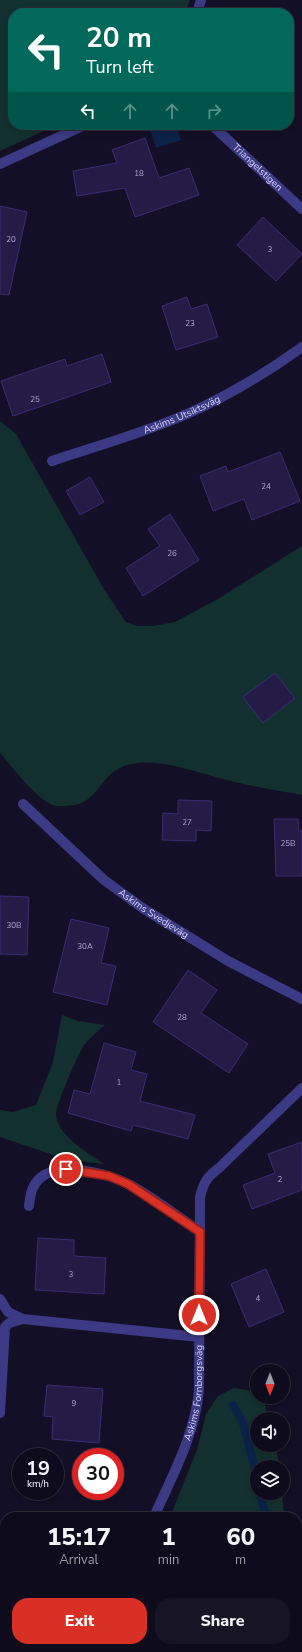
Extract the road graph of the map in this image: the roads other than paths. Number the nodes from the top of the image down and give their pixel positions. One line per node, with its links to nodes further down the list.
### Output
1 (76, 130): 3 (street)
2 (217, 130): 4 (street, Triangelstigen)
3 (0, 164)
4 (302, 209)
5 (302, 347): 6 (street, Askims Utsiktsväg)
6 (52, 461)
7 (23, 804): 8 (street, Askims Svedjeväg)
8 (302, 998)
9 (302, 1088): 11 (street, Askims Fornborgsväg)
10 (29, 1206): 11 (street)
11 (200, 1232): 14 (street, Askims Fornborgsväg)
12 (0, 1299): 13 (street)
13 (23, 1319): 14 (street); 15 (street)
14 (199, 1337): 16 (street, Askims Fornborgsväg)
15 (0, 1413)
16 (156, 1512)

